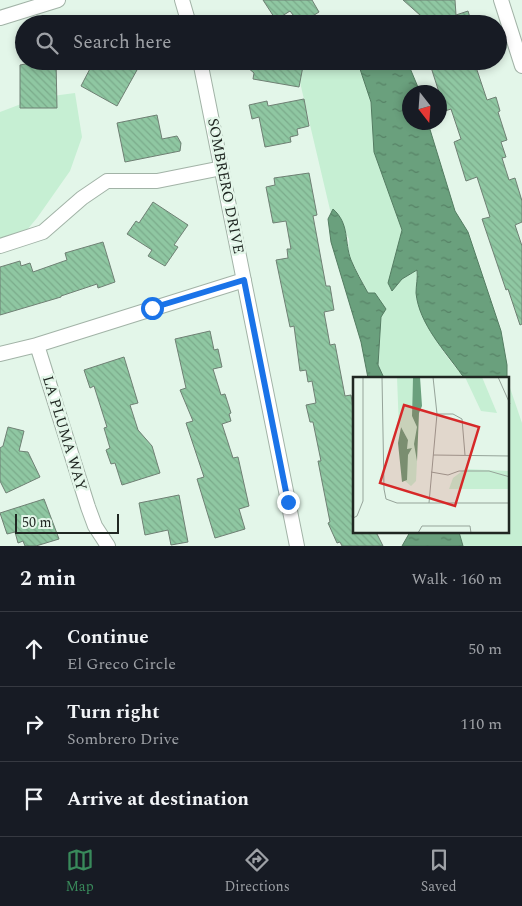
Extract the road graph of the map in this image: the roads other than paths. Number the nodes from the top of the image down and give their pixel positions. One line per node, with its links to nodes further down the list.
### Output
1 (58, 0): 6 (street)
2 (182, 0): 4 (street)
3 (501, 0): 5 (street)
4 (186, 15)
5 (506, 15)
6 (0, 18)
7 (507, 19): 8 (street)
8 (522, 66)
9 (202, 70): 10 (street, SOMBRERO DRIVE)
10 (222, 168): 11 (street); 12 (street, SOMBRERO DRIVE)
11 (0, 246)
12 (244, 280): 13 (street); 16 (street, SOMBRERO DRIVE)
13 (38, 345): 14 (street); 15 (street, LA PLUMA WAY)
14 (0, 354)
15 (108, 546)
16 (297, 546)

